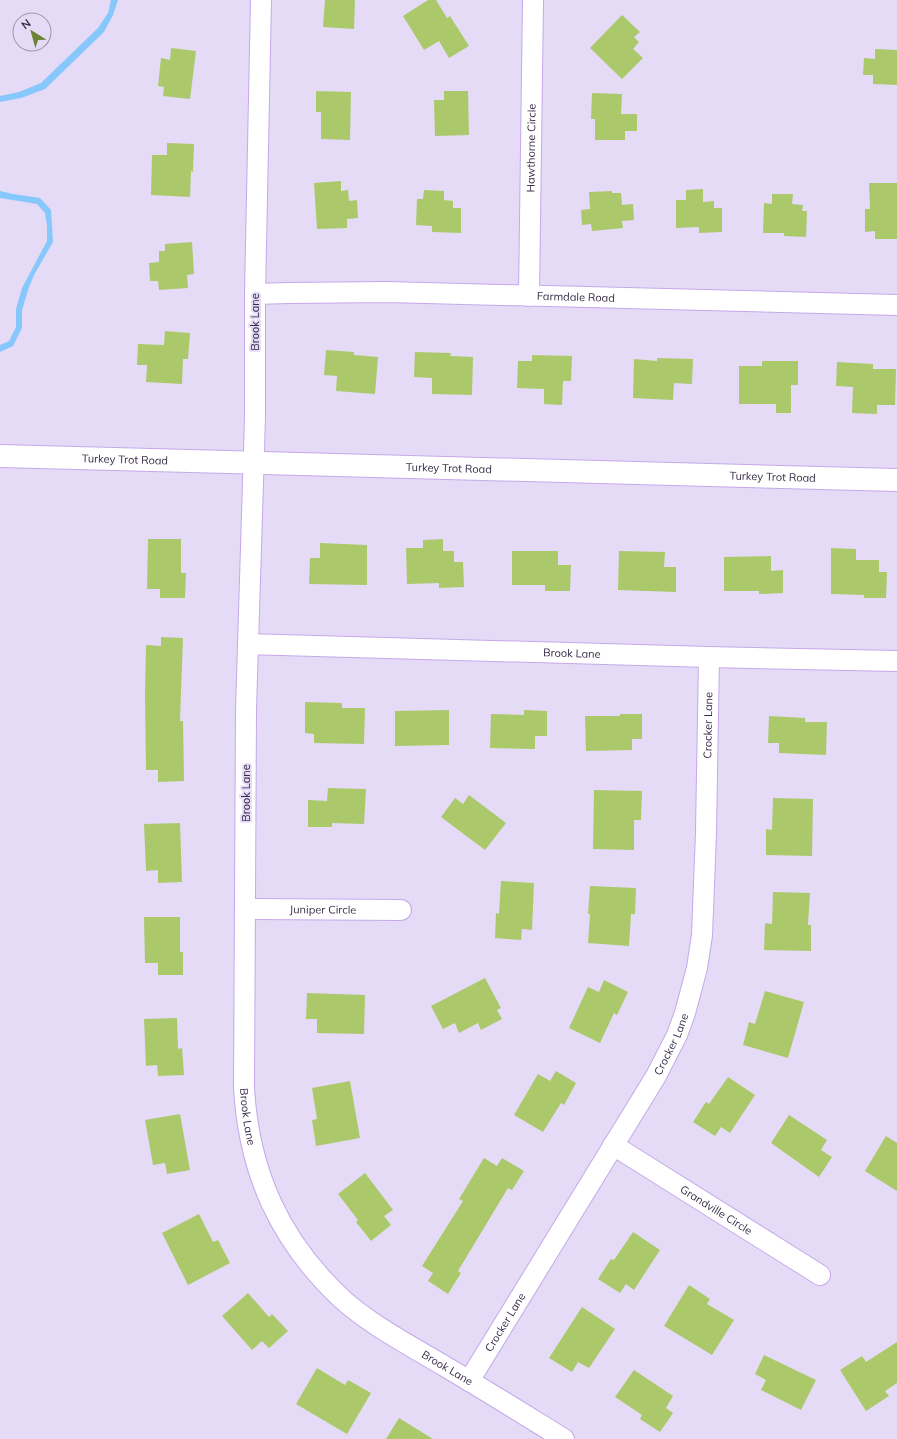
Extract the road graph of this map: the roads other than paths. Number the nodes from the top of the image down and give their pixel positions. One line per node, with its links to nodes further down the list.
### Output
1 (262, 0): 3 (street, Brook Lane)
2 (533, 0): 4 (street, Hawthorne Circle)
3 (255, 294): 4 (street, Farmdale Road); 7 (street, Brook Lane)
4 (529, 296): 5 (street, Farmdale Road)
5 (897, 305)
6 (0, 456): 7 (street, Turkey Trot Road)
7 (253, 463): 8 (street, Turkey Trot Road); 9 (street, Brook Lane)
8 (897, 480)
9 (248, 644): 10 (street, Brook Lane); 12 (street, Brook Lane)
10 (710, 657): 11 (street, Brook Lane); 14 (street, Crocker Lane)
11 (897, 661)
12 (245, 909): 13 (street, Juniper Circle); 16 (street, Brook Lane)
13 (401, 910)
14 (613, 1145): 15 (street, Grandville Circle); 16 (street, Crocker Lane)
15 (820, 1275)
16 (469, 1381): 17 (street, Brook Lane)
17 (564, 1439)

